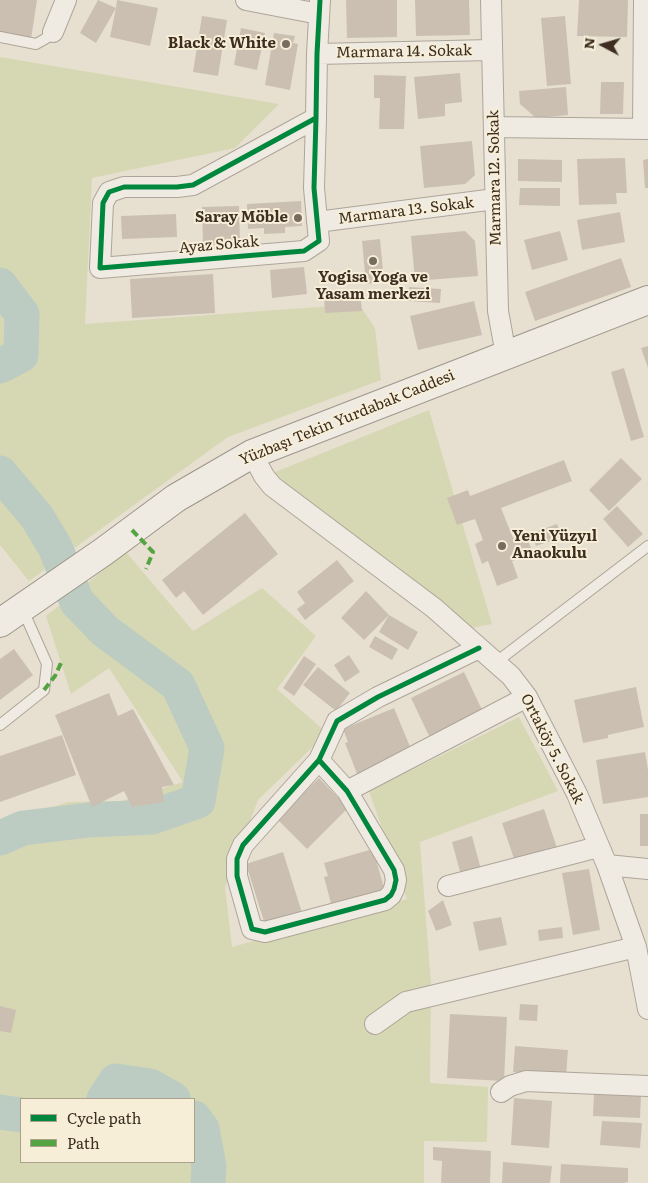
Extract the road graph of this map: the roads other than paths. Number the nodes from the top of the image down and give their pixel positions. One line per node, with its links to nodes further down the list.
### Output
1 (66, 0): 6 (street)
2 (246, 0): 5 (street)
3 (491, 0): 8 (street, Marmara 12. Sokak)
4 (644, 0): 12 (street)
5 (320, 7): 9 (street)
6 (53, 32): 7 (lane)
7 (0, 37)
8 (491, 50): 9 (street, Marmara 14. Sokak); 11 (street, Marmara 12. Sokak)
9 (317, 54): 10 (street)
10 (316, 118): 14 (street); 14 (street, Ayaz Sokak)
11 (494, 127): 12 (street); 13 (street, Marmara 12. Sokak)
12 (645, 129)
13 (495, 199): 14 (street, Marmara 13. Sokak); 16 (street, Marmara 12. Sokak)
14 (317, 222)
15 (648, 300): 16 (main road, Yüzbaşı Tekin Yurdabak Caddesi)
16 (506, 355): 17 (main road, Yüzbaşı Tekin Yurdabak Caddesi)
17 (252, 454): 19 (main road, Yüzbaşı Tekin Yurdabak Caddesi); 20 (street, Ortaköy 5. Sokak)
18 (648, 546): 21 (lane)
19 (21, 608): 23 (lane)
20 (479, 648): 21 (street, Ortaköy 5. Sokak); 24 (street)
21 (495, 663): 22 (street, Ortaköy 5. Sokak)
22 (527, 697): 25 (street); 26 (street, Ortaköy 5. Sokak)
23 (0, 725)
24 (319, 760): 25 (street); 25 (street)
25 (348, 791)
26 (598, 847): 27 (street, Ortaköy 5. Sokak); 29 (street)
27 (606, 865): 28 (street); 30 (street, Ortaköy 5. Sokak)
28 (648, 869)
29 (448, 886)
30 (636, 947): 31 (street, Ortaköy 5. Sokak); 32 (street)
31 (648, 1009)
32 (375, 1024)
33 (648, 1086): 34 (street)
34 (501, 1092)

